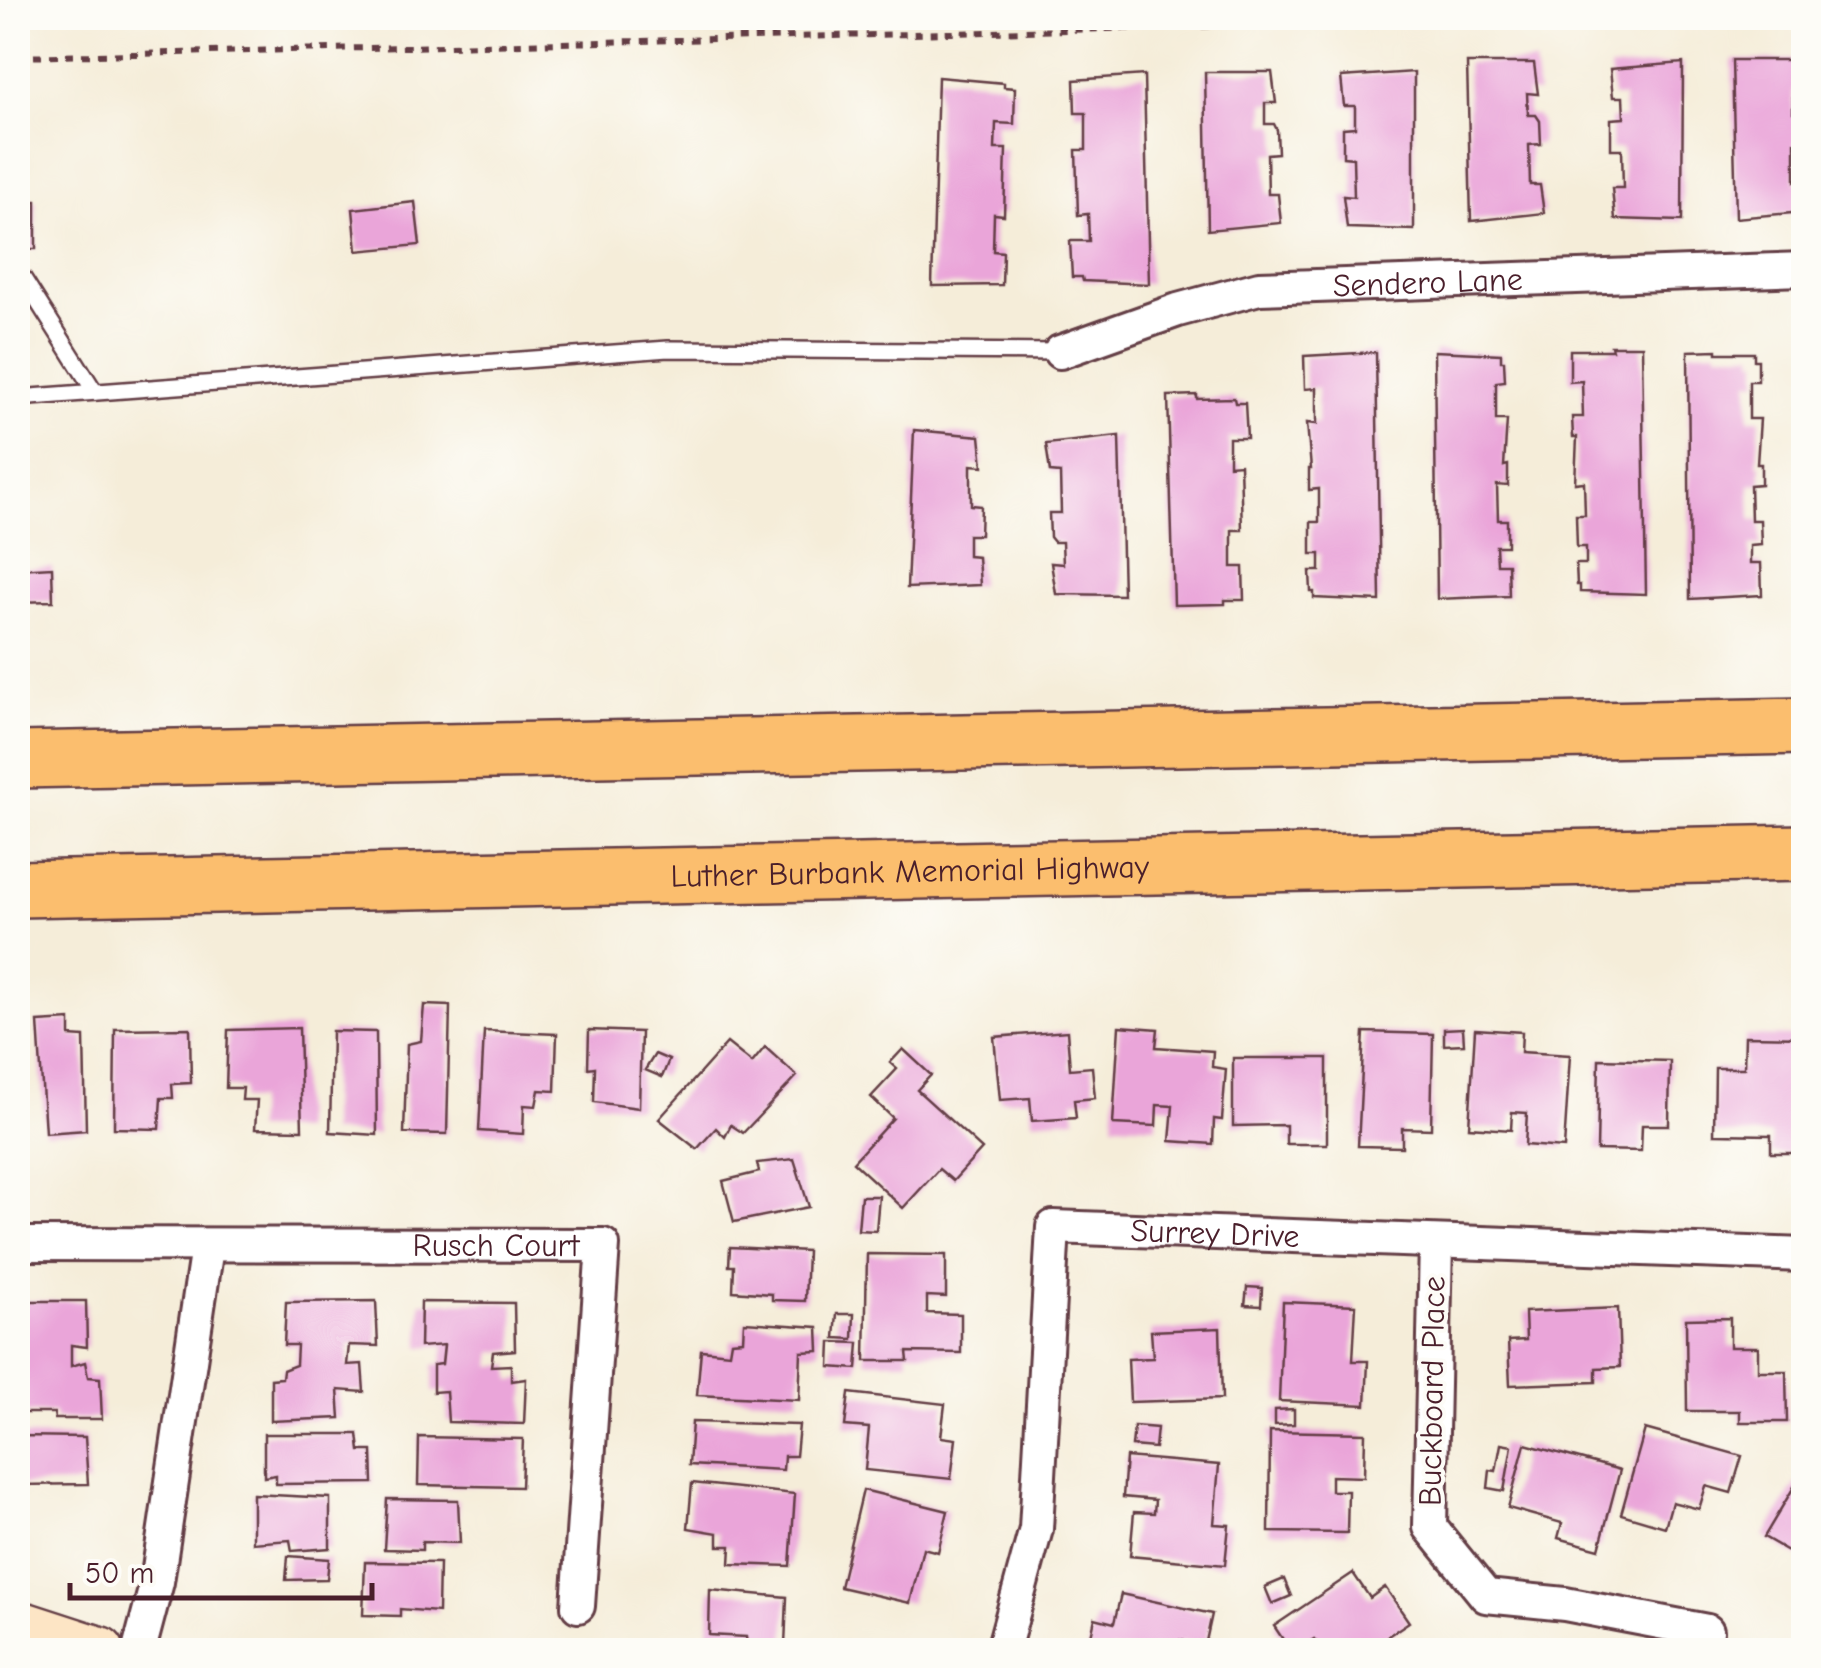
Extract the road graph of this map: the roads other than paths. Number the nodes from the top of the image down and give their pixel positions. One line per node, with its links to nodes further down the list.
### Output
1 (1804, 268): 3 (street, Sendero Lane)
2 (18, 276): 4 (lane)
3 (1060, 352): 4 (lane)
4 (95, 392): 5 (lane)
5 (18, 398)
6 (1804, 726): 7 (highway)
7 (18, 760)
8 (1804, 853): 9 (highway, Luther Burbank Memorial Highway)
9 (18, 889)
10 (1436, 1242): 13 (street, Surrey Drive); 16 (street, Buckboard Place); 19 (street, Surrey Drive)
11 (18, 1244): 12 (street, Rusch Court)
12 (207, 1247): 14 (street, Rusch Court); 18 (street)
13 (1804, 1255)
14 (578, 1606)
15 (18, 1623): 17 (main road)
16 (1706, 1631)
17 (101, 1650)
18 (140, 1650)
19 (1003, 1650)

